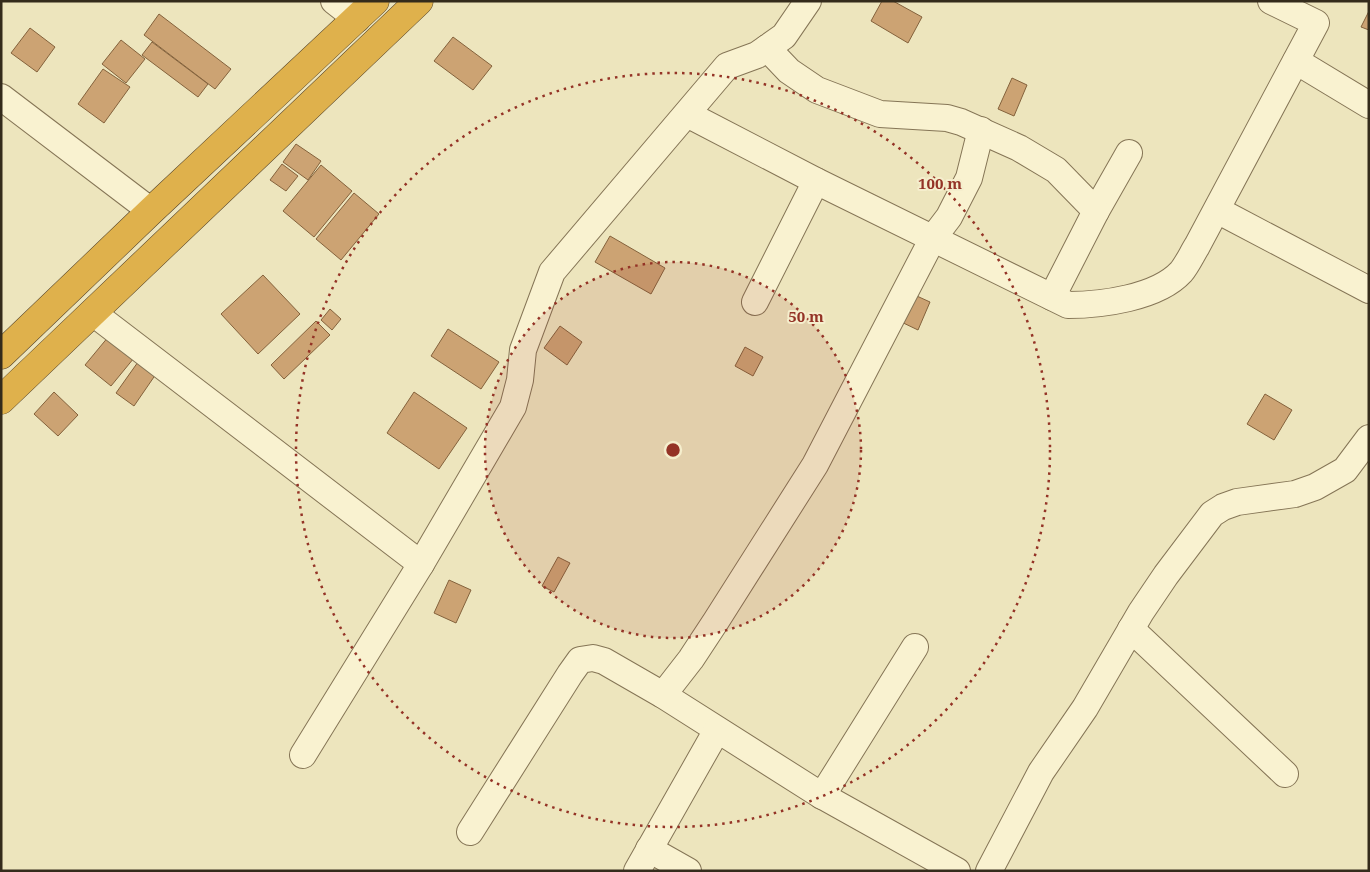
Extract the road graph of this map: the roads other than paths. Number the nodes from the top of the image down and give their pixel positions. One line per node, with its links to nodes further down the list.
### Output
1 (334, 1): 5 (street)
2 (419, 1): 21 (highway)
3 (808, 1): 6 (street)
4 (1271, 1): 7 (street)
5 (366, 10): 15 (highway)
6 (767, 48): 10 (street); 11 (street)
7 (1296, 61): 9 (street); 14 (street)
8 (1, 97): 15 (street)
9 (1369, 105)
10 (687, 114): 13 (street); 25 (street)
11 (982, 130): 16 (street); 17 (street)
12 (1129, 153): 16 (street)
13 (816, 181): 17 (street); 20 (street)
14 (1217, 210): 18 (street); 19 (street)
15 (151, 211): 22 (highway)
16 (1096, 211): 19 (street)
17 (933, 238): 19 (street); 28 (street)
18 (1369, 290)
19 (1052, 297)
20 (755, 302)
21 (93, 313): 23 (highway); 25 (street)
22 (1, 355)
23 (1, 400)
24 (1369, 438): 26 (street)
25 (421, 564): 30 (street)
26 (1131, 629): 31 (street); 37 (street)
27 (915, 648): 32 (street)
28 (663, 695): 29 (street); 33 (street)
29 (717, 730): 32 (street); 34 (street)
30 (303, 754)
31 (1285, 774)
32 (822, 796): 36 (street)
33 (470, 832)
34 (643, 860): 35 (street)
35 (688, 871)
36 (957, 871)
37 (989, 871)

